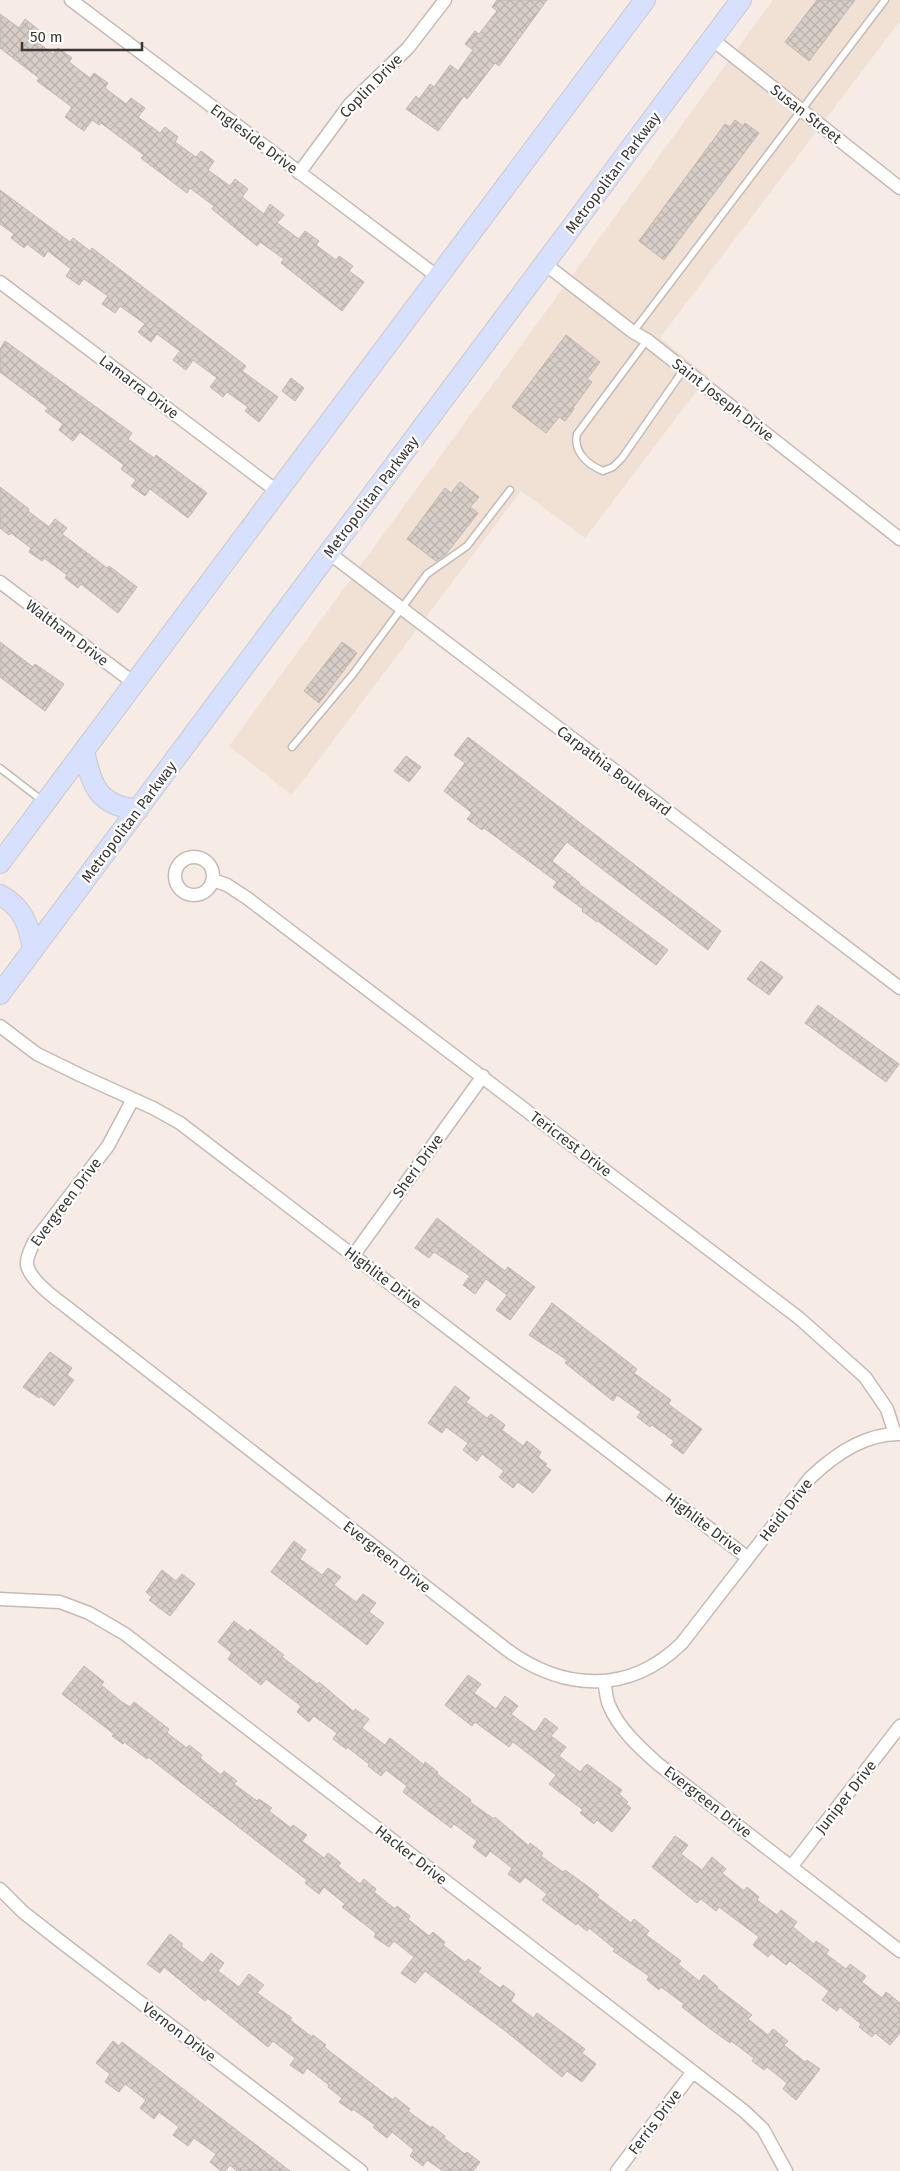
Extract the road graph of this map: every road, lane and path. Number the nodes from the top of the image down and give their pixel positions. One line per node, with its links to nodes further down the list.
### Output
1 (71, 0): 8 (street, Engleside Drive)
2 (445, 0): 8 (street, Coplin Drive)
3 (645, 0): 11 (main road)
4 (885, 0): 7 (lane)
5 (740, 1): 6 (main road, Metropolitan Parkway)
6 (712, 40): 7 (street, Susan Street); 10 (main road, Metropolitan Parkway)
7 (800, 110): 9 (street, Susan Street); 13 (lane)
8 (299, 172): 11 (street, Engleside Drive)
9 (900, 188)
10 (546, 264): 13 (street, Saint Joseph Drive); 19 (main road, Metropolitan Parkway)
11 (438, 277): 17 (main road)
12 (0, 282): 17 (street, Lamarra Drive)
13 (633, 332): 14 (street, Saint Joseph Drive)
14 (647, 340): 15 (street, Saint Joseph Drive); 15 (lane)
15 (684, 369): 18 (street, Saint Joseph Drive)
16 (510, 490): 21 (lane)
17 (278, 492): 22 (main road)
18 (900, 539)
19 (329, 553): 21 (street, Carpathia Boulevard); 27 (main road, Metropolitan Parkway)
20 (0, 582): 22 (street, Waltham Drive)
21 (400, 608): 23 (lane); 32 (street, Carpathia Boulevard)
22 (134, 683): 24 (main road)
23 (292, 748)
24 (84, 750): 26 (main road); 27 (main road)
25 (0, 768): 26 (lane)
26 (45, 803): 28 (main road)
27 (138, 810): 31 (main road, Metropolitan Parkway)
28 (0, 863)
29 (213, 880): 35 (street, Tericrest Drive)
30 (0, 895): 31 (main road)
31 (32, 950): 33 (main road, Metropolitan Parkway)
32 (900, 988)
33 (0, 994)
34 (0, 1026): 36 (street, Highlite Drive)
35 (483, 1076): 37 (street, Sheri Drive); 38 (street, Tericrest Drive)
36 (133, 1100): 37 (street, Highlite Drive); 41 (street, Evergreen Drive)
37 (353, 1256): 39 (street, Highlite Drive)
38 (898, 1434): 39 (street, Heidi Drive)
39 (748, 1558): 41 (street, Heidi Drive)
40 (0, 1599): 46 (street, Hacker Drive)
41 (604, 1682): 43 (street, Evergreen Drive)
42 (900, 1726): 43 (street, Juniper Drive)
43 (791, 1867): 45 (street, Evergreen Drive)
44 (0, 1889): 47 (street, Vernon Drive)
45 (900, 1951)
46 (692, 2073): 48 (street, Ferris Drive); 49 (street, Hacker Drive)
47 (361, 2171)
48 (617, 2171)
49 (786, 2171)

